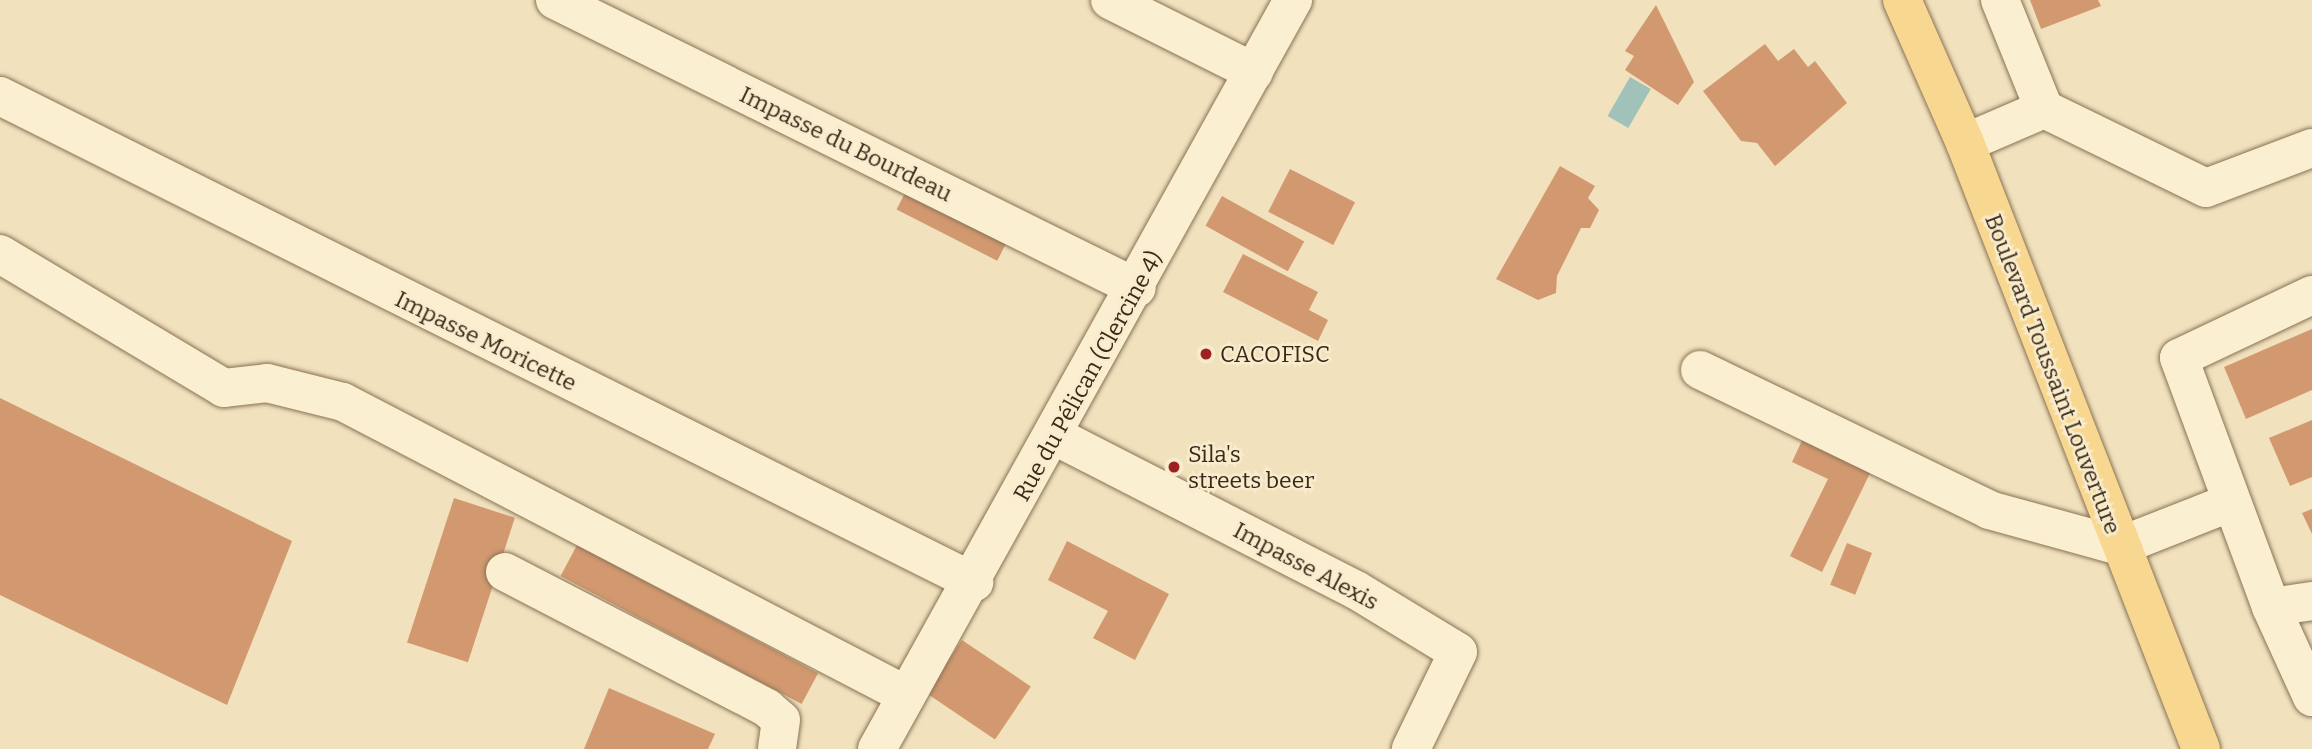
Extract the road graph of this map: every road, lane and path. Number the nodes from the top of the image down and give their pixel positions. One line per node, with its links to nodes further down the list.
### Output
1 (555, 0): 12 (street, Impasse du Bourdeau)
2 (1110, 0): 6 (street)
3 (1293, 0): 6 (street, Rue du Pélican (Clercine 4))
4 (1902, 0): 9 (main road, Boulevard Toussaint Louverture)
5 (2000, 0): 8 (street)
6 (1254, 72): 12 (street, Rue du Pélican (Clercine 4))
7 (0, 96): 19 (street, Impasse Moricette)
8 (2044, 109): 9 (street); 10 (street)
9 (1965, 143): 17 (main road, Boulevard Toussaint Louverture)
10 (2312, 148)
11 (0, 254): 22 (street)
12 (1137, 288): 15 (street, Rue du Pélican (Clercine 4))
13 (2312, 295): 16 (street)
14 (1700, 370): 17 (street)
15 (1055, 436): 19 (street, Rue du Pélican (Clercine 4)); 26 (street, Impasse Alexis)
16 (2229, 503): 17 (street); 21 (street)
17 (2120, 546): 27 (main road, Boulevard Toussaint Louverture)
18 (505, 572): 24 (street)
19 (974, 582): 22 (street, Rue du Pélican (Clercine 4))
20 (2312, 601): 21 (street)
21 (2271, 607): 23 (street)
22 (906, 695): 25 (street, Rue du Pélican (Clercine 4))
23 (2312, 697)
24 (777, 749)
25 (877, 749)
26 (1412, 749)
27 (2201, 749)

